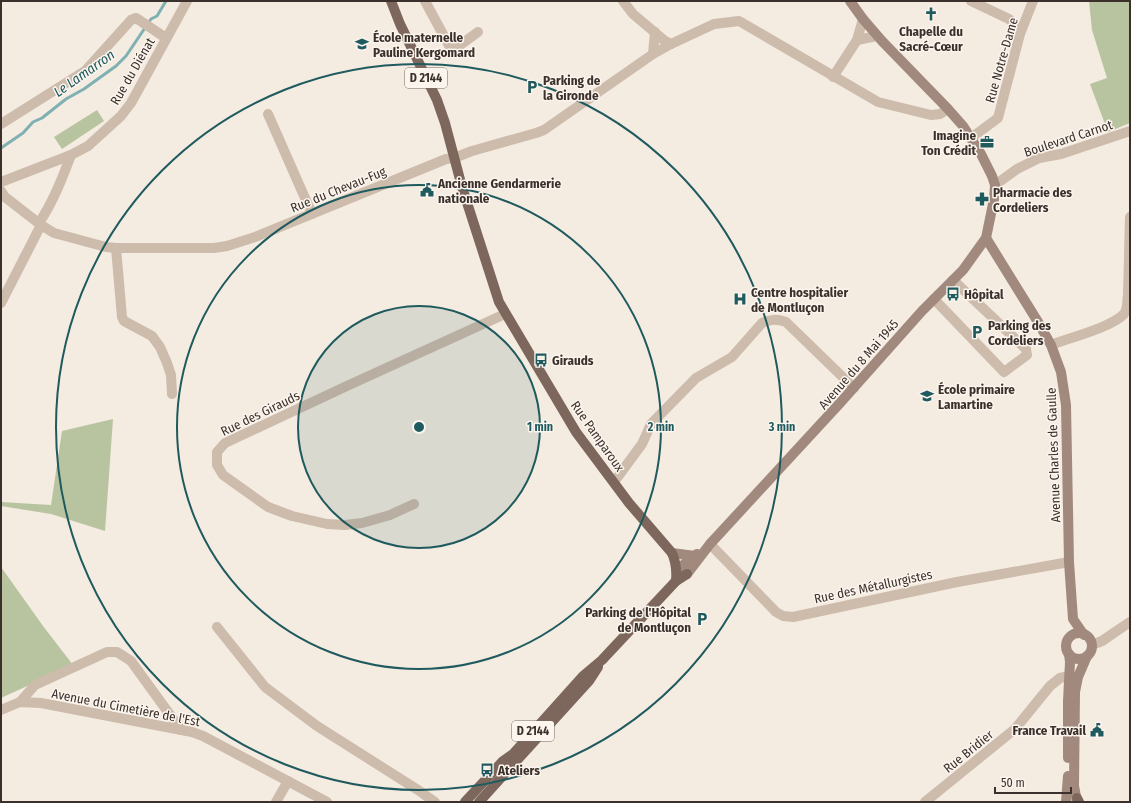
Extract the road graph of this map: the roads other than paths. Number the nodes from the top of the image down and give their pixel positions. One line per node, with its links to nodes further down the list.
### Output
1 (187, 1): 13 (street, Rue du Diénat)
2 (391, 1): 24 (main road, D 2144)
3 (425, 1): 9 (street)
4 (623, 1): 10 (street)
5 (850, 1): 8 (main road)
6 (971, 1): 11 (street)
7 (1033, 1): 11 (street, Rue Notre-Dame)
8 (863, 20): 12 (main road); 14 (street)
9 (478, 32)
10 (655, 32): 15 (street); 16 (street)
11 (1020, 34): 22 (street, Rue Notre-Dame)
12 (877, 36): 14 (street); 18 (main road)
13 (166, 38): 20 (street); 23 (street, Rue du Diénat)
14 (856, 40): 17 (street)
15 (671, 44): 16 (street, Rue du Chevau-Fug); 17 (street, Rue du Chevau-Fug)
16 (653, 54): 24 (street, Rue du Chevau-Fug)
17 (833, 77): 18 (street, Rue du Chevau-Fug)
18 (948, 109): 22 (main road)
19 (268, 114): 28 (street)
20 (1, 124)
21 (1130, 131): 26 (street, Boulevard Carnot)
22 (971, 138): 26 (main road)
23 (71, 156): 25 (street, Rue du Diénat); 30 (street)
24 (454, 158): 28 (street, Rue du Chevau-Fug); 36 (main road, Rue Pamparoux / D 2144)
25 (1, 182)
26 (995, 185): 31 (main road, Avenue du 8 Mai 1945)
27 (1, 191): 30 (street, Rue du Chevau-Fug)
28 (312, 214): 32 (street, Rue du Chevau-Fug)
29 (1130, 217): 37 (street)
30 (40, 224): 32 (street, Rue du Chevau-Fug); 35 (street)
31 (986, 238): 33 (main road, Avenue du 8 Mai 1945); 37 (main road, Avenue Charles de Gaulle)
32 (116, 248): 39 (street)
33 (954, 280): 34 (main road, Avenue du 8 Mai 1945); 34 (street)
34 (934, 299): 38 (main road, Avenue du 8 Mai 1945)
35 (1, 303)
36 (505, 314): 40 (main road, Rue Pamparoux / D 2144); 41 (street, Rue des Girauds)
37 (1051, 345): 45 (main road, Avenue Charles de Gaulle)
38 (854, 388): 40 (street); 42 (main road, Avenue du 8 Mai 1945)
39 (172, 394)
40 (614, 482): 43 (main road, Rue Pamparoux / D 2144)
41 (414, 504)
42 (710, 544): 44 (main road, Avenue du 8 Mai 1945); 45 (street, Rue des Métallurgistes); 46 (main road, Avenue du 8 Mai 1945)
43 (672, 553): 44 (main road); 46 (main road, Rue Pamparoux / D 2144)
44 (695, 556): 46 (main road, Avenue du 8 Mai 1945)
45 (1069, 562): 47 (main road, Avenue Charles de Gaulle)
46 (682, 572): 55 (main road, D 2144)
47 (1073, 619): 50 (main road); 51 (main road, Avenue Charles de Gaulle)
48 (1130, 622): 52 (street)
49 (217, 627): 67 (street)
50 (1084, 634): 51 (main road); 52 (main road)
51 (1070, 637): 53 (main road)
52 (1092, 645): 54 (main road)
53 (1069, 654): 54 (main road); 56 (main road)
54 (1087, 656): 56 (main road)
55 (602, 660): 60 (main road, D 2144); 63 (main road, D 2144)
56 (1074, 676): 62 (main road); 64 (main road); 69 (street, Rue Bridier)
57 (20, 702): 58 (street, Avenue du Cimetière de l'Est); 59 (street, Avenue du Cimetière de l'Est); 59 (street)
58 (1, 710)
59 (181, 730): 61 (street, Avenue du Cimetière de l'Est)
60 (513, 754): 63 (main road, D 2144); 68 (main road, D 2144)
61 (288, 781): 65 (street); 66 (street, Avenue du Cimetière de l'Est)
62 (1068, 787): 64 (main road); 70 (main road)
63 (479, 801)
64 (1076, 801)
65 (276, 802)
66 (327, 802)
67 (435, 802)
68 (464, 802)
69 (925, 802)
70 (1066, 802)

